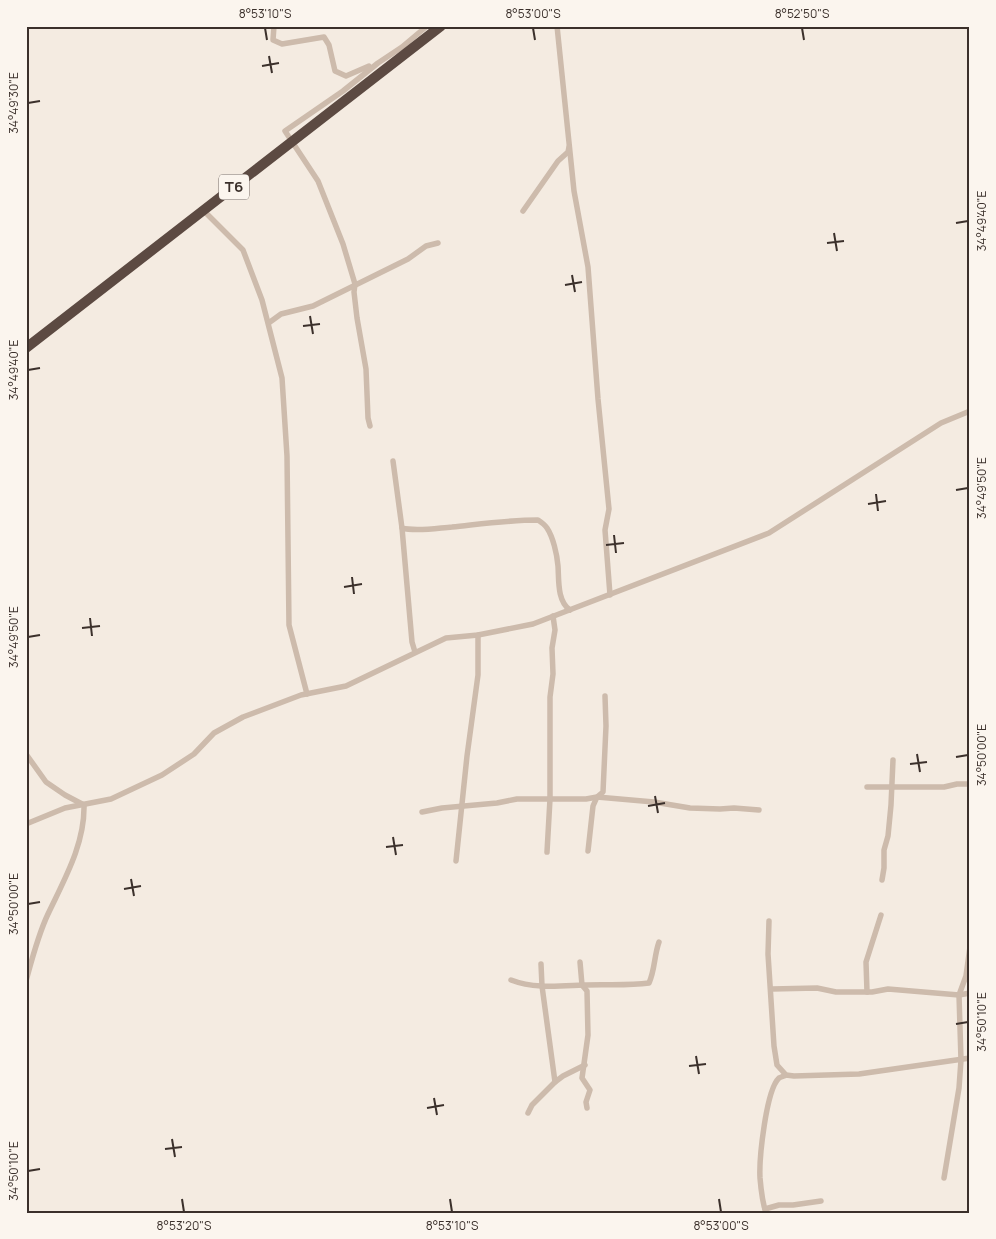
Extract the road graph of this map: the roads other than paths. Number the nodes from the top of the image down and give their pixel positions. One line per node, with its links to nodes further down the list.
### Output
1 (274, 26): 5 (street)
2 (427, 26): 5 (street)
3 (441, 26): 6 (highway, T6)
4 (557, 26): 7 (street)
5 (378, 63): 6 (street)
6 (292, 142): 8 (highway, T6); 11 (street)
7 (570, 148): 9 (street); 18 (street)
8 (203, 210): 13 (highway, T6); 23 (street)
9 (523, 211)
10 (438, 243): 11 (street)
11 (356, 284): 12 (street); 15 (street)
12 (270, 322)
13 (26, 348)
14 (970, 411): 18 (street)
15 (370, 426)
16 (392, 461): 17 (street)
17 (402, 528): 19 (street); 22 (street)
18 (610, 595): 19 (street)
19 (570, 610): 20 (street)
20 (553, 616): 21 (street); 31 (street)
21 (478, 635): 22 (street); 33 (street)
22 (416, 652): 23 (street)
23 (308, 694): 32 (street)
24 (605, 696): 30 (street)
25 (26, 754): 32 (street)
26 (893, 760): 29 (street)
27 (970, 784): 29 (street)
28 (867, 787): 29 (street)
29 (891, 788): 40 (street)
30 (597, 797): 31 (street); 34 (street); 37 (street)
31 (550, 799): 33 (street); 38 (street)
32 (84, 805): 36 (street); 48 (street)
33 (462, 806): 35 (street); 39 (street)
34 (758, 810)
35 (422, 812)
36 (26, 824)
37 (588, 851)
38 (547, 852)
39 (456, 861)
40 (882, 880)
41 (881, 915): 52 (street)
42 (769, 921): 51 (street)
43 (659, 942): 49 (street)
44 (970, 947): 54 (street)
45 (580, 962): 49 (street)
46 (541, 964): 50 (street)
47 (511, 980): 50 (street)
48 (26, 981)
49 (582, 985): 50 (street); 57 (street)
50 (542, 986): 59 (street)
51 (772, 989): 52 (street); 58 (street)
52 (867, 992): 54 (street)
53 (970, 993): 54 (street)
54 (959, 995): 56 (street)
55 (970, 1058): 56 (street)
56 (961, 1060): 58 (street); 62 (street)
57 (585, 1065): 59 (street); 60 (street)
58 (786, 1075): 64 (street)
59 (555, 1082): 61 (street)
60 (587, 1108)
61 (528, 1113)
62 (944, 1178)
63 (821, 1201): 64 (street)
64 (765, 1211)

